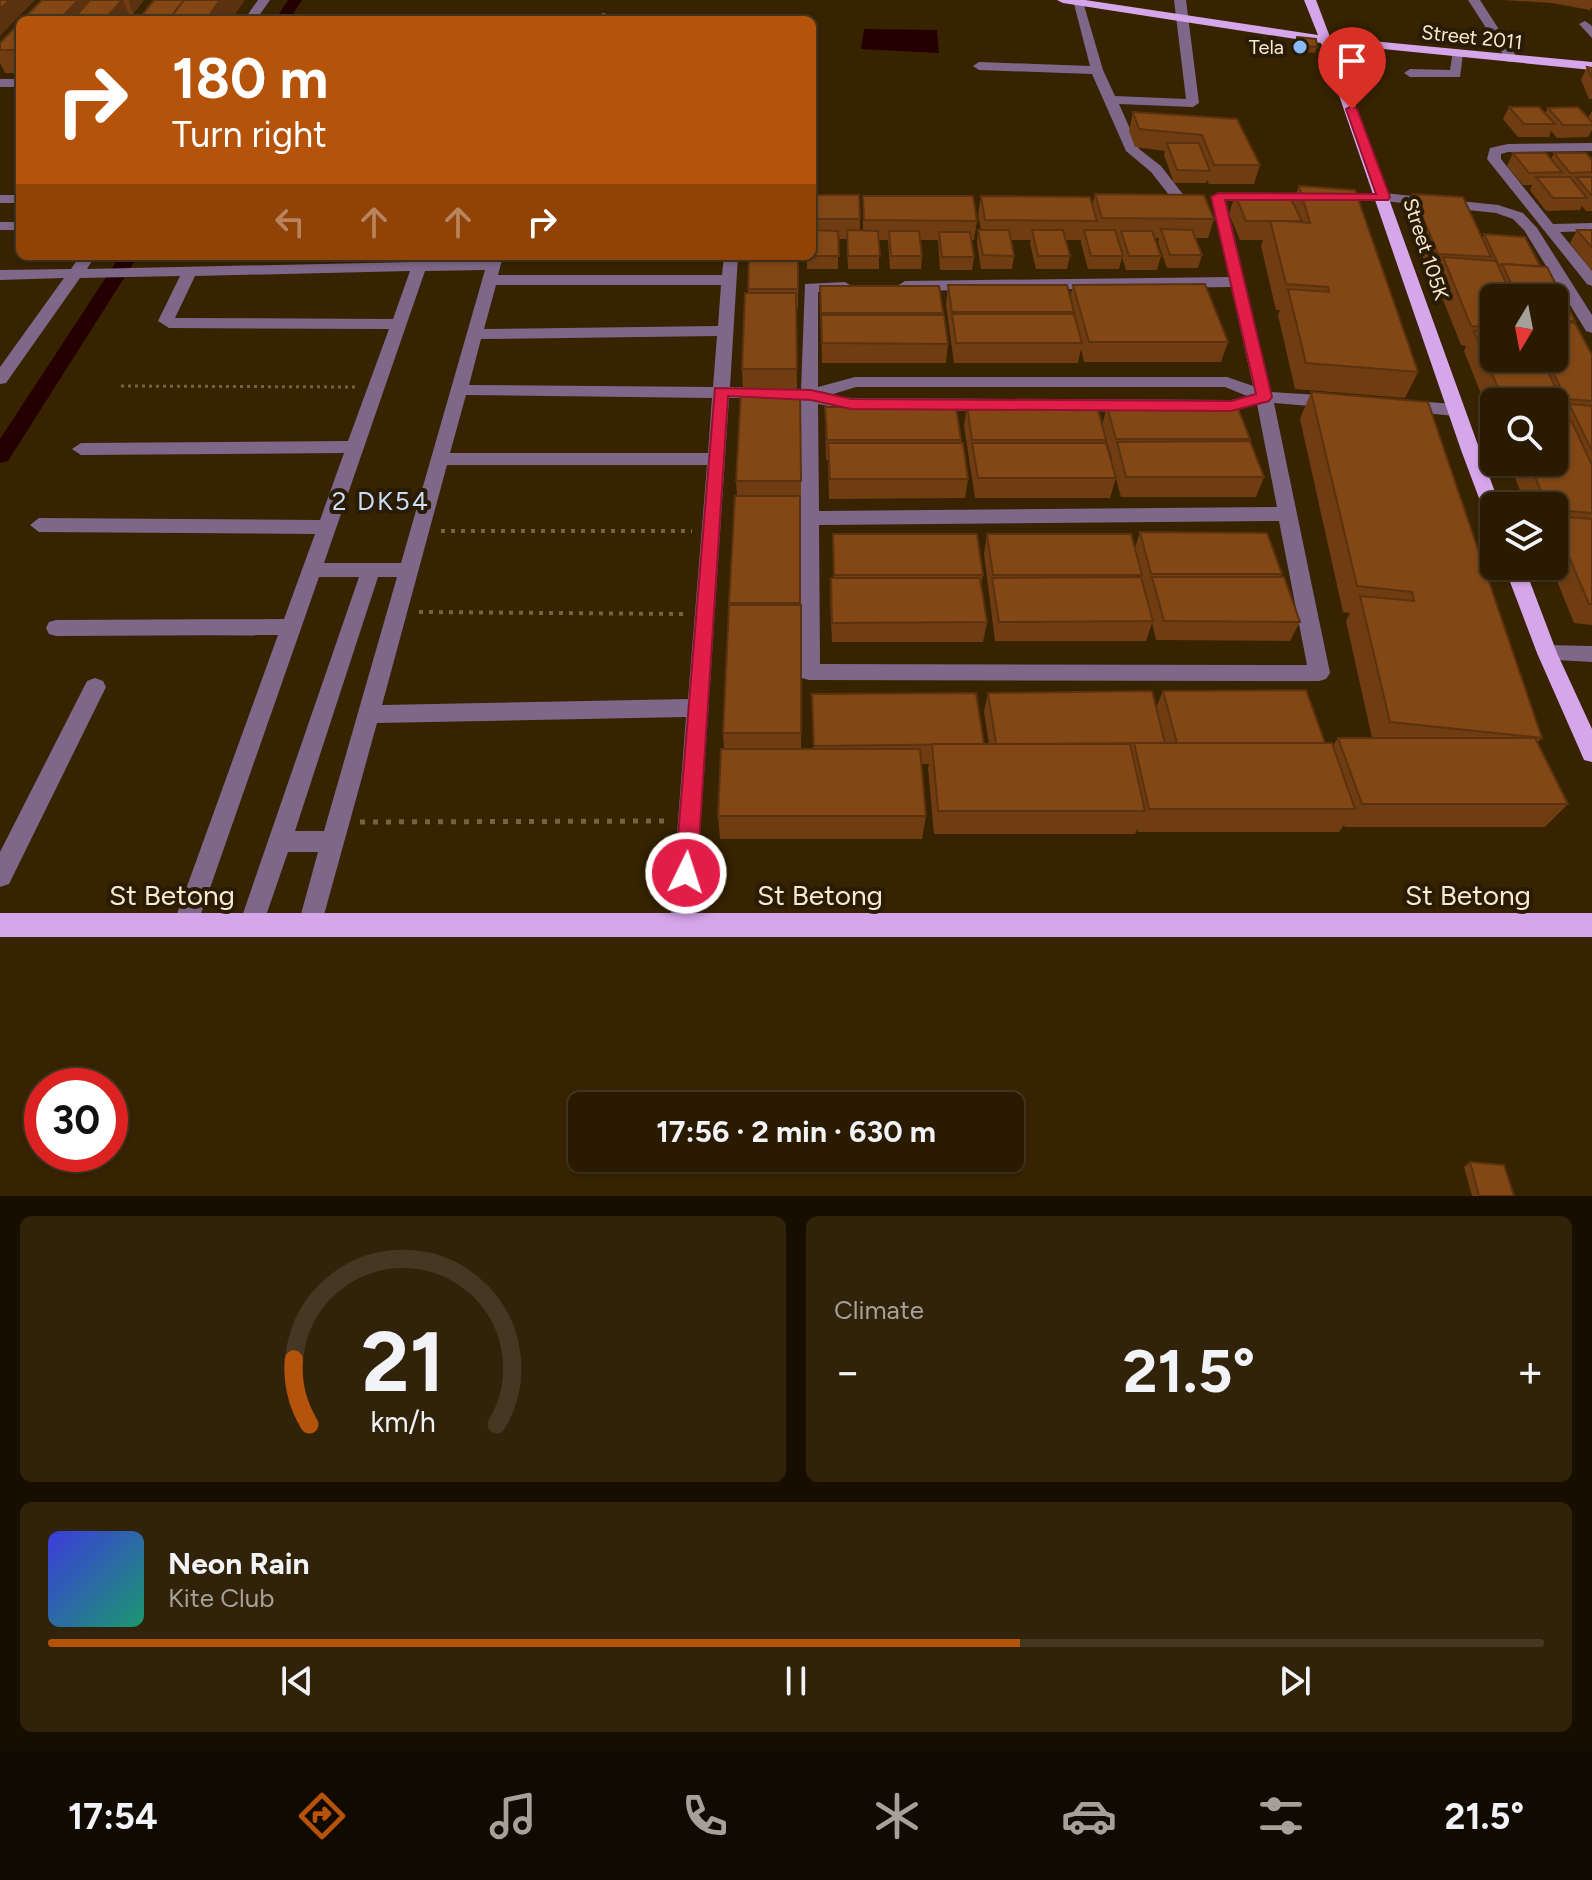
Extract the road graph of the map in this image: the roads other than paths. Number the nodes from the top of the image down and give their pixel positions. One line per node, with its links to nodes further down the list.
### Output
1 (1180, 0): 5 (street)
2 (1310, 0): 7 (main road, Street 105K)
3 (1474, 0): 9 (street)
4 (1070, 1): 5 (main road); 12 (street)
5 (1181, 18): 6 (main road); 14 (street)
6 (1295, 35): 7 (street)
7 (1328, 45): 8 (main road, Street 2011); 18 (main road, Street 105K)
8 (1457, 54): 9 (main road, Street 2011); 13 (street)
9 (1512, 59): 11 (main road, Street 2011)
10 (979, 66): 12 (street)
11 (1592, 66)
12 (1097, 70): 14 (street)
13 (1410, 73)
14 (1109, 100): 17 (street)
15 (1592, 147): 20 (street)
16 (1162, 197): 17 (street)
17 (1198, 197): 18 (street); 30 (street)
18 (1384, 197): 34 (street); 44 (main road, Street 105K)
19 (1592, 227): 20 (street)
20 (1549, 228): 29 (street)
21 (85, 260): 26 (street)
22 (731, 260): 28 (street)
23 (421, 261): 24 (street); 25 (street); 33 (street)
24 (187, 267): 26 (street); 33 (street)
25 (493, 267): 28 (street); 36 (street)
26 (75, 274): 27 (street); 37 (street)
27 (0, 275)
28 (729, 280): 35 (street)
29 (1592, 281)
30 (1237, 282): 32 (street); 41 (street)
31 (858, 286): 40 (street)
32 (890, 286)
33 (399, 324): 45 (street)
34 (1592, 328)
35 (725, 331): 36 (street); 39 (street)
36 (474, 334): 38 (street)
37 (0, 379)
38 (458, 390): 39 (street); 47 (street)
39 (721, 391): 40 (street); 48 (street)
40 (811, 395): 41 (street); 51 (street)
41 (1264, 397): 42 (street); 50 (street)
42 (1351, 403)
43 (1380, 405): 44 (street)
44 (1454, 410): 49 (main road, Street 105K)
45 (355, 447): 46 (street); 53 (street)
46 (81, 449)
47 (439, 459): 48 (street); 56 (street)
48 (716, 459): 63 (street)
49 (1486, 492)
50 (1288, 514): 51 (street); 51 (street)
51 (810, 518)
52 (39, 525): 53 (street)
53 (327, 527): 54 (street)
54 (311, 570): 55 (street); 58 (street)
55 (371, 570): 56 (street); 67 (street)
56 (409, 570): 64 (street)
57 (1519, 580): 60 (main road)
58 (291, 627): 59 (street); 70 (street)
59 (56, 628)
60 (1547, 653): 61 (street); 65 (main road)
61 (1592, 654)
62 (95, 687): 68 (street)
63 (698, 708): 64 (street); 73 (street)
64 (368, 714): 66 (street)
65 (1592, 753)
66 (336, 832): 67 (street); 72 (street)
67 (279, 841): 71 (street)
68 (0, 876)
69 (0, 925): 70 (main road, St Betong)
70 (185, 925): 71 (main road, St Betong)
71 (251, 925): 72 (main road, St Betong)
72 (310, 925): 73 (main road, St Betong)
73 (682, 925): 74 (main road, St Betong)
74 (1592, 925)

